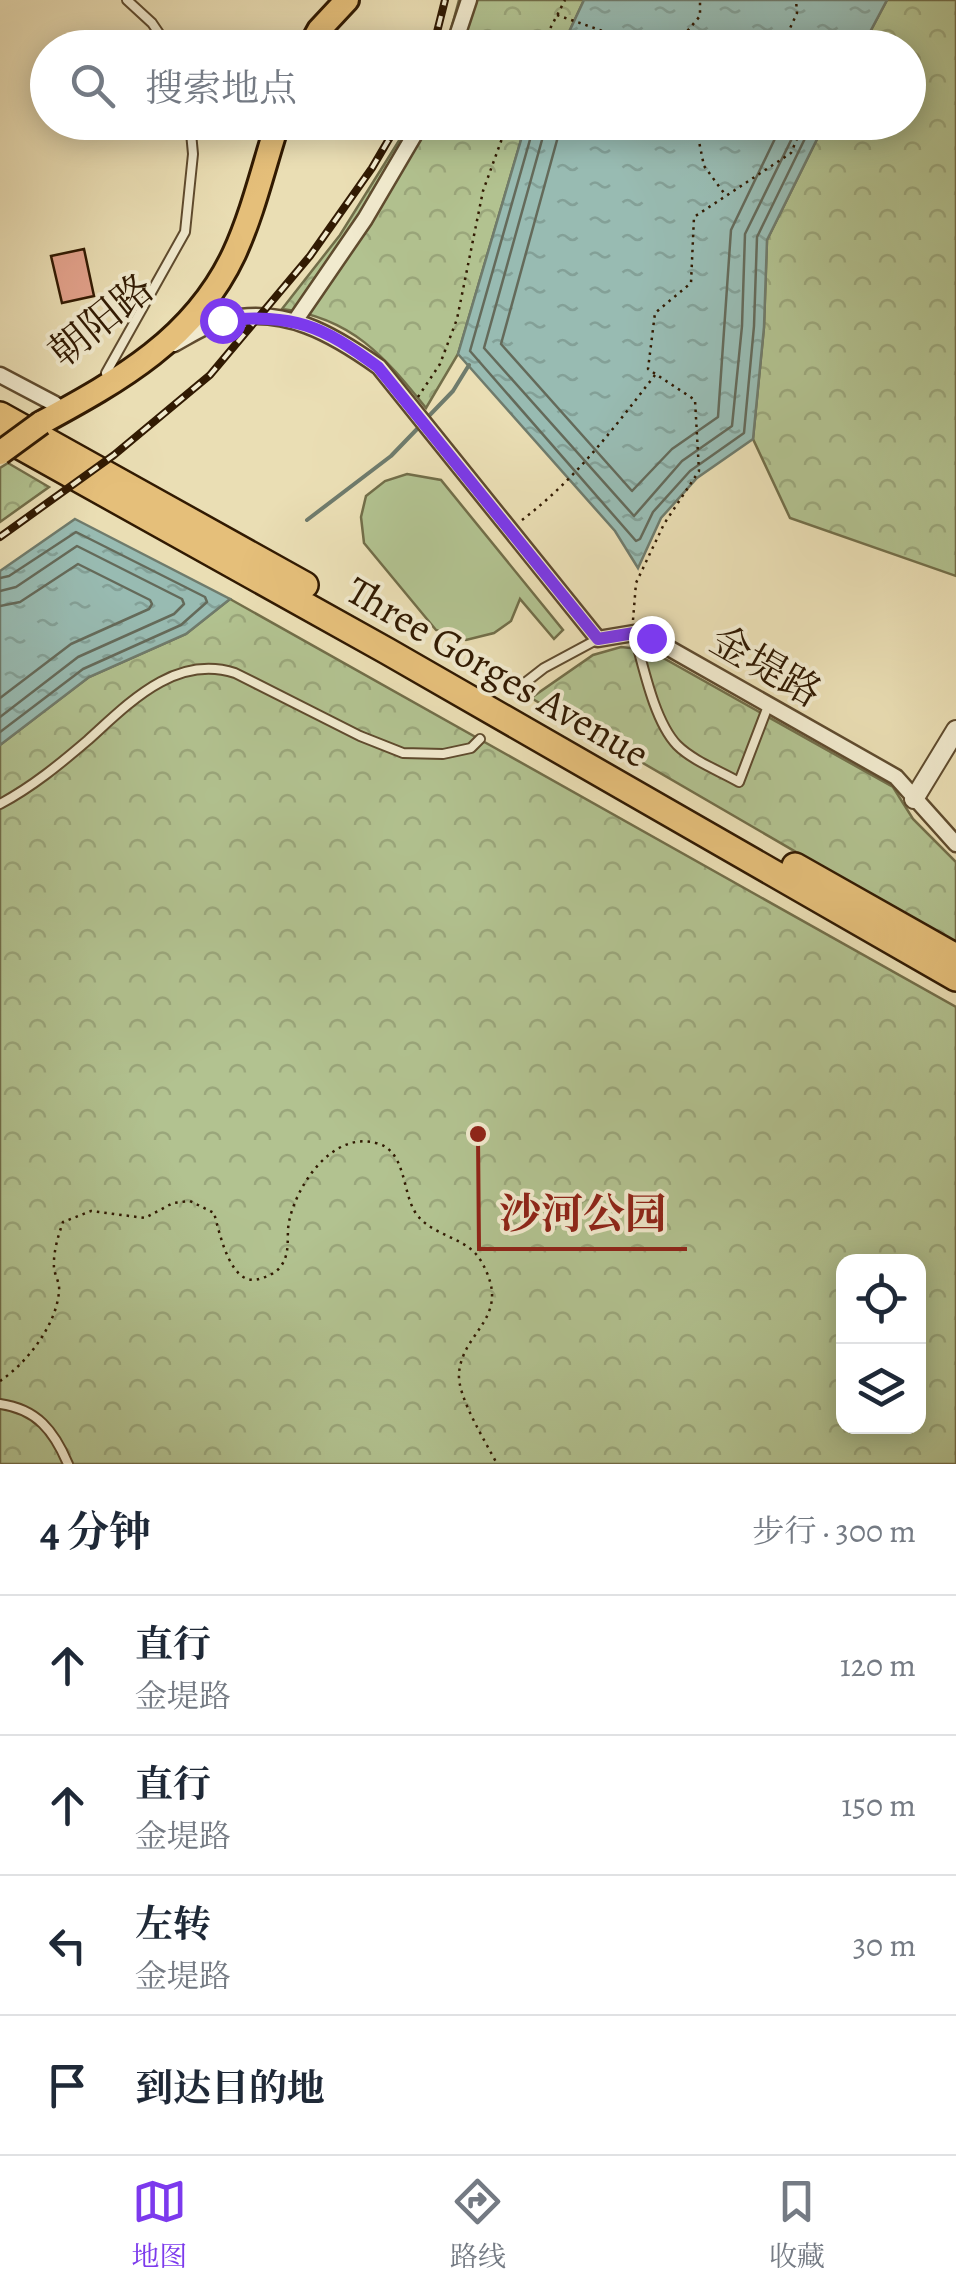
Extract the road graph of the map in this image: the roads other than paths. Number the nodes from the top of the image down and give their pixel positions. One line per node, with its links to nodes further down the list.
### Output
1 (127, 0): 5 (lane)
2 (328, 0): 6 (main road)
3 (346, 0): 7 (main road)
4 (469, 0): 8 (street)
5 (158, 30)
6 (302, 30)
7 (318, 30)
8 (459, 30)
9 (192, 140): 15 (lane)
10 (258, 140): 15 (main road, 朝阳路)
11 (272, 140): 14 (main road, 朝阳路)
12 (411, 140): 13 (street)
13 (296, 321): 14 (street); 22 (street)
14 (161, 350): 17 (main road, 朝阳路)
15 (106, 373): 17 (main road, 朝阳路)
16 (0, 375): 17 (street)
17 (42, 414): 19 (main road, 朝阳路); 20 (main road, 朝阳路, bridge)
18 (0, 415): 31 (highway, Three Gorges Avenue)
19 (0, 437): 32 (highway, Three Gorges Avenue)
20 (0, 454)
21 (634, 633): 22 (street); 24 (street, 金堤路); 24 (lane)
22 (598, 639): 23 (lane)
23 (526, 682)
24 (769, 704): 28 (street, 金堤路)
25 (956, 730): 28 (street)
26 (480, 739): 29 (lane)
27 (956, 753): 28 (street)
28 (918, 803): 30 (street, 金堤路)
29 (0, 804)
30 (956, 844)
31 (956, 958)
32 (956, 978)
33 (0, 1404): 34 (lane)
34 (68, 1464)

